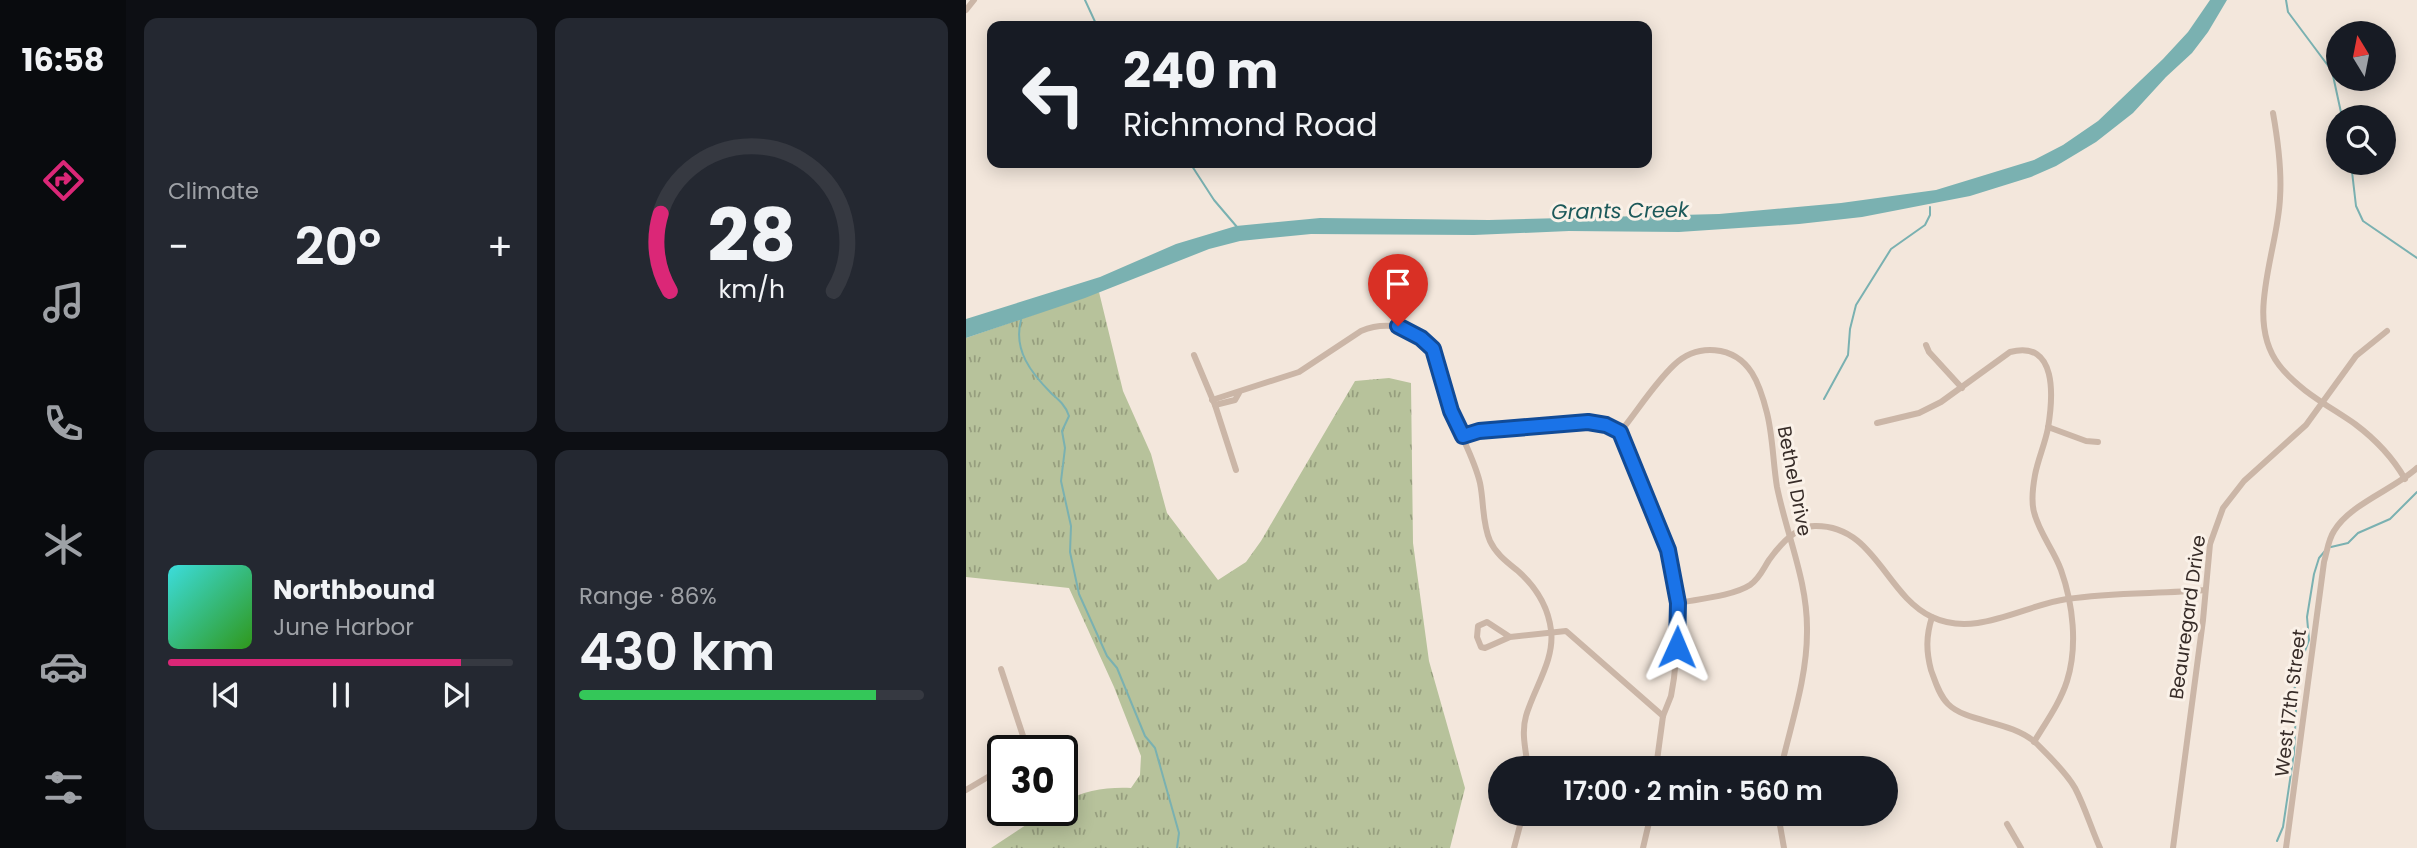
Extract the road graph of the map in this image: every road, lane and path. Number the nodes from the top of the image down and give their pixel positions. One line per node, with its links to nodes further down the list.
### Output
1 (974, 0): 2 (street)
2 (966, 10)
3 (2273, 113): 9 (street)
4 (2387, 331): 9 (street, Beauregard Drive)
5 (1926, 345): 7 (street)
6 (1194, 355): 8 (street)
7 (1962, 388): 10 (street); 11 (street)
8 (1214, 403): 13 (street); 16 (street)
9 (2323, 403): 17 (street); 19 (street, Beauregard Drive)
10 (1877, 423)
11 (2048, 427): 14 (street); 20 (street)
12 (1620, 432): 13 (street); 18 (street, Bethel Drive); 21 (street)
13 (1463, 436): 23 (street)
14 (2098, 442)
15 (2417, 468): 17 (street, West 17th Street)
16 (1236, 470)
17 (2405, 479): 44 (street, West 17th Street)
18 (1789, 538): 21 (street); 22 (street); 31 (street, Bethel Drive)
19 (2205, 590): 20 (street); 43 (street, Beauregard Drive)
20 (2069, 599): 22 (street); 28 (street)
21 (1678, 603): 26 (street)
22 (1932, 617): 28 (street)
23 (1552, 632): 24 (street); 26 (street); 29 (street)
24 (1510, 637): 24 (street)
25 (1001, 669): 27 (street)
26 (1663, 716): 30 (street)
27 (1024, 735)
28 (2034, 742): 42 (street)
29 (1526, 756)
30 (1658, 756)
31 (1784, 756)
32 (987, 778): 33 (street)
33 (966, 790)
34 (2007, 824): 41 (street)
35 (1520, 826): 38 (street)
36 (1648, 826): 39 (street)
37 (1781, 826): 40 (street)
38 (1514, 848)
39 (1643, 848)
40 (1784, 848)
41 (2021, 848)
42 (2099, 848)
43 (2172, 848)
44 (2286, 848)

